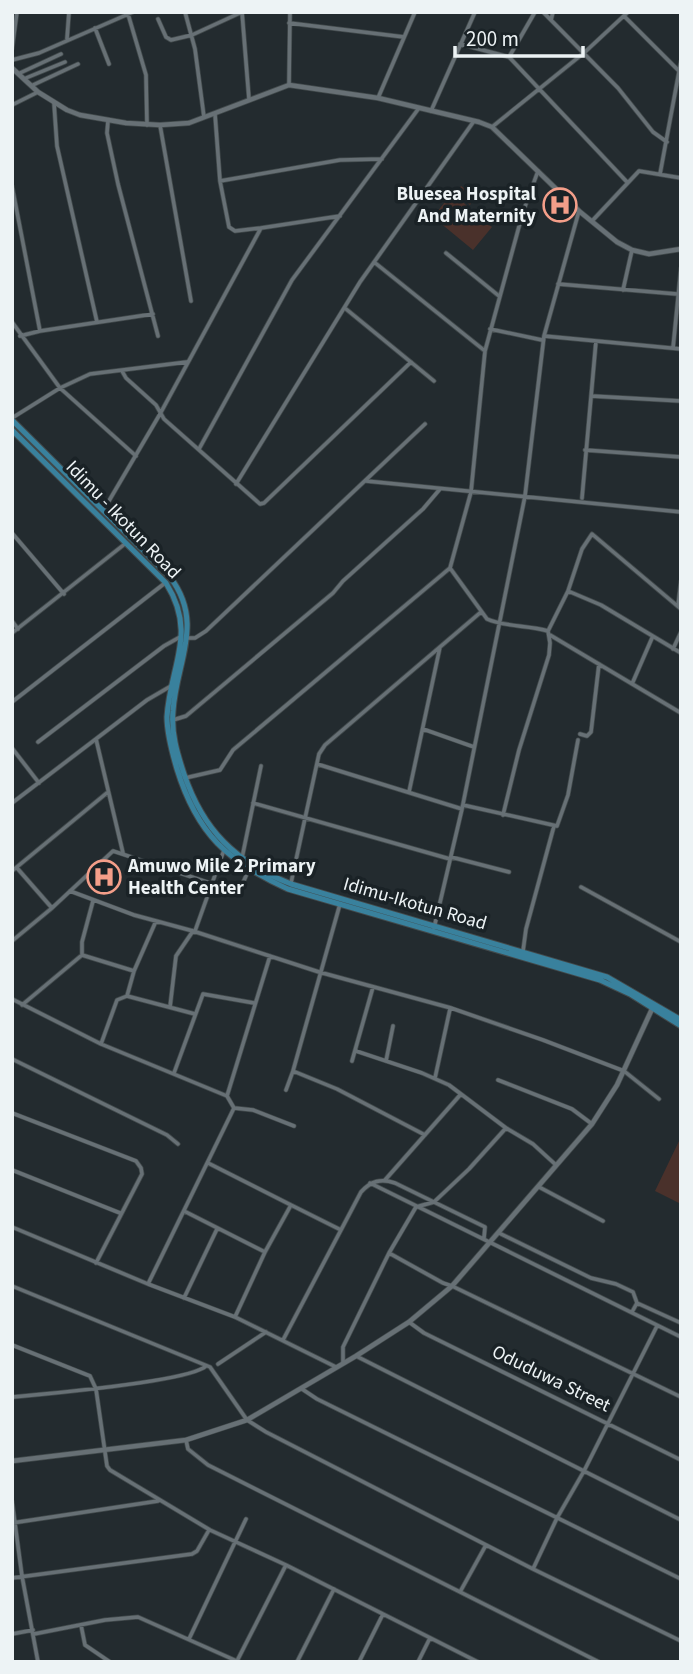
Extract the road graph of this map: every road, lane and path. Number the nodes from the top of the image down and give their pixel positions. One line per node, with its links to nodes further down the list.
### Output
1 (17, 12): 20 (street)
2 (69, 12): 18 (street)
3 (185, 12): 16 (street)
4 (242, 12): 16 (street); 38 (street)
5 (289, 12): 14 (street)
6 (415, 12): 17 (street)
7 (475, 12): 19 (street)
8 (535, 12): 23 (street)
9 (553, 12): 12 (street)
10 (130, 13): 15 (street); 47 (street)
11 (626, 14): 21 (street); 30 (street)
12 (547, 16): 21 (street)
13 (158, 19): 16 (street)
14 (289, 23): 17 (street); 34 (street)
15 (95, 27): 18 (street); 28 (street)
16 (191, 35): 44 (street)
17 (404, 37): 37 (street)
18 (67, 39): 24 (street)
19 (460, 44): 23 (street); 42 (street)
20 (12, 49)
21 (586, 52): 35 (street); 50 (street)
22 (61, 54): 31 (street)
23 (509, 57): 35 (street)
24 (12, 60)
25 (681, 61): 30 (street)
26 (65, 62): 32 (street)
27 (78, 64): 33 (street)
28 (109, 64)
29 (12, 68): 31 (street)
30 (678, 70): 50 (street)
31 (20, 74): 32 (street)
32 (26, 78): 33 (street)
33 (33, 85): 36 (street)
34 (289, 85): 37 (street); 38 (street)
35 (540, 91): 49 (street); 56 (street)
36 (38, 92): 39 (street); 40 (street)
37 (378, 98): 41 (street)
38 (249, 99): 43 (street)
39 (54, 103): 45 (street); 75 (street)
40 (12, 105)
41 (419, 108): 42 (street); 51 (street)
42 (431, 111): 46 (street)
43 (215, 114): 44 (street); 55 (street)
44 (204, 117): 48 (street)
45 (108, 121): 47 (street); 73 (street)
46 (474, 121): 49 (street); 65 (street)
47 (147, 125): 48 (street)
48 (160, 125): 71 (street)
49 (492, 127): 52 (street)
50 (667, 142): 53 (street)
51 (382, 159): 55 (street); 59 (street)
52 (538, 171): 58 (street); 70 (street)
53 (660, 174): 54 (street); 56 (street)
54 (681, 178)
55 (220, 180): 61 (street)
56 (626, 182): 60 (street)
57 (12, 186): 77 (street)
58 (579, 211): 60 (street); 67 (street)
59 (340, 216): 61 (street); 96 (street)
60 (592, 221): 63 (street)
61 (261, 228): 85 (street)
62 (681, 249): 63 (street)
63 (632, 250): 68 (street)
64 (446, 253): 70 (street)
65 (374, 262): 72 (street); 84 (street)
66 (681, 268): 69 (street)
67 (558, 284): 68 (street); 80 (street)
68 (623, 290): 69 (street)
69 (677, 294): 82 (street)
70 (499, 296): 76 (street)
71 (191, 302)
72 (345, 308): 86 (street); 101 (street)
73 (153, 314): 75 (street); 79 (street)
74 (12, 322): 78 (street)
75 (97, 322): 77 (street)
76 (490, 329): 80 (street); 84 (street)
77 (40, 331): 78 (street)
78 (20, 336): 89 (street)
79 (158, 336)
80 (544, 338): 81 (street); 104 (street)
81 (596, 341): 82 (street); 90 (street)
82 (673, 348): 83 (street)
83 (681, 349)
84 (485, 351): 103 (street)
85 (187, 362): 87 (street); 92 (street)
86 (411, 362): 88 (street); 101 (street)
87 (122, 371): 89 (street); 92 (street)
88 (433, 381)
89 (60, 388): 93 (street); 98 (street)
90 (591, 396): 91 (street); 97 (street)
91 (681, 401)
92 (160, 414): 96 (street); 98 (street)
93 (12, 419): 106 (main road, Idimu-Ikotun Road)
94 (425, 424): 100 (street)
95 (12, 430): 109 (main road, Idimu - Ikotun Road)
96 (199, 449): 101 (street)
97 (585, 450): 99 (street); 105 (street)
98 (136, 456): 106 (street)
99 (681, 457)
100 (366, 481): 102 (street); 123 (street)
101 (236, 484)
102 (440, 489): 103 (street); 133 (street)
103 (471, 492): 104 (street); 110 (street)
104 (525, 496): 107 (street); 118 (street)
105 (582, 498)
106 (103, 511): 123 (main road, Idimu-Ikotun Road)
107 (681, 512)
108 (12, 533): 114 (street)
109 (126, 543): 112 (main road, Idimu - Ikotun Road); 114 (street)
110 (450, 568): 116 (street); 143 (street)
111 (681, 581): 115 (street)
112 (166, 583): 123 (main road, Idimu - Ikotun Road); 131 (street)
113 (568, 591): 115 (street); 122 (street); 124 (street)
114 (64, 594): 119 (street)
115 (680, 607)
116 (481, 612): 118 (street); 125 (street)
117 (12, 621): 119 (street)
118 (500, 623): 122 (street); 139 (street)
119 (18, 629): 121 (street)
120 (681, 632): 126 (street)
121 (12, 633)
122 (549, 633): 128 (street); 150 (street)
123 (185, 637): 130 (main road, Idimu - Ikotun Road); 133 (main road, Idimu-Ikotun Road); 138 (street)
124 (653, 638): 126 (street); 129 (street)
125 (440, 648): 134 (street); 141 (street)
126 (673, 649): 127 (street)
127 (681, 653)
128 (599, 664): 129 (street); 135 (street)
129 (632, 684): 132 (street)
130 (173, 686): 136 (street); 143 (main road, Idimu - Ikotun Road)
131 (12, 702)
132 (681, 713)
133 (173, 720): 143 (main road, Idimu-Ikotun Road)
134 (423, 729): 139 (street); 146 (street)
135 (580, 734)
136 (96, 739): 144 (street); 145 (street)
137 (578, 740): 152 (street)
138 (38, 742)
139 (474, 747): 149 (street)
140 (12, 748): 144 (street)
141 (317, 764): 146 (street); 151 (street)
142 (261, 766): 148 (street)
143 (182, 774): 153 (main road, Idimu - Ikotun Road); 155 (main road, Idimu-Ikotun Road)
144 (40, 783): 147 (street)
145 (108, 792): 154 (street); 158 (street)
146 (409, 792): 149 (street)
147 (12, 803)
148 (254, 803): 151 (street); 155 (street)
149 (463, 807): 150 (street); 156 (street)
150 (503, 815): 152 (street)
151 (306, 818): 156 (street); 161 (street)
152 (554, 825): 172 (street)
153 (224, 850): 157 (main road, Idimu - Ikotun Road); 160 (street)
154 (123, 853): 160 (street); 163 (street)
155 (242, 858): 161 (main road, Idimu-Ikotun Road)
156 (451, 858): 159 (street); 168 (street)
157 (248, 869): 160 (street); 165 (main road, Idimu - Ikotun Road)
158 (14, 870): 166 (street)
159 (509, 873)
160 (210, 883): 169 (street)
161 (291, 884): 168 (main road, Idimu-Ikotun Road)
162 (580, 887): 171 (street)
163 (70, 891): 164 (street); 166 (street)
164 (93, 901): 167 (street); 173 (street)
165 (340, 904): 168 (main road, Idimu - Ikotun Road); 176 (street)
166 (52, 908): 170 (street)
167 (156, 921): 169 (street); 175 (street)
168 (434, 928): 172 (main road, Idimu-Ikotun Road); 184 (main road, Idimu - Ikotun Road)
169 (194, 931): 174 (street); 182 (street)
170 (12, 941)
171 (681, 942)
172 (523, 951): 186 (main road, Idimu-Ikotun Road)
173 (82, 955): 175 (street); 181 (street)
174 (270, 956): 176 (street); 180 (street)
175 (134, 971): 178 (street)
176 (319, 972): 177 (street); 194 (street)
177 (373, 987): 183 (street); 190 (street)
178 (127, 996): 182 (street); 189 (street)
179 (13, 1001): 181 (street)
180 (254, 1003): 185 (street); 201 (street)
181 (22, 1004): 189 (street)
182 (170, 1007): 185 (street)
183 (451, 1008): 195 (street); 197 (street)
184 (652, 1009): 188 (main road, Idimu - Ikotun Road); 195 (street)
185 (195, 1014): 196 (street)
186 (681, 1020)
187 (393, 1026): 193 (street)
188 (681, 1026)
189 (101, 1044): 196 (street)
190 (355, 1051): 192 (street); 193 (street)
191 (12, 1059): 209 (street)
192 (352, 1061)
193 (386, 1061): 197 (street)
194 (293, 1071): 199 (street); 208 (street)
195 (624, 1071): 202 (street); 205 (street)
196 (174, 1073): 201 (street)
197 (435, 1078): 200 (street)
198 (498, 1080): 205 (street)
199 (286, 1090)
200 (461, 1094): 207 (street); 208 (street)
201 (228, 1097): 203 (street)
202 (659, 1099)
203 (234, 1108): 206 (street); 210 (street)
204 (12, 1113): 222 (street)
205 (592, 1124): 211 (street)
206 (294, 1126)
207 (506, 1128): 211 (street); 218 (street)
208 (425, 1135): 213 (street)
209 (178, 1144)
210 (208, 1163): 219 (street); 221 (street)
211 (558, 1166): 216 (street)
212 (12, 1170): 222 (street)
213 (385, 1180): 214 (street); 215 (street)
214 (368, 1185): 217 (street); 226 (street)
215 (401, 1186): 217 (street); 218 (street)
216 (539, 1187): 223 (street); 227 (street)
217 (394, 1197): 220 (street)
218 (434, 1202): 220 (street); 228 (street)
219 (291, 1206): 226 (street); 230 (street)
220 (416, 1207): 228 (street); 231 (street)
221 (184, 1211): 225 (street); 233 (street)
222 (120, 1213): 232 (street)
223 (603, 1221)
224 (12, 1227): 232 (street)
225 (217, 1229): 230 (street); 236 (street)
226 (339, 1230): 245 (street)
227 (499, 1233): 229 (street); 237 (street)
228 (484, 1238): 229 (street)
229 (492, 1242): 235 (street); 238 (street)
230 (265, 1252): 239 (street)
231 (389, 1253): 235 (street); 248 (street)
232 (96, 1263): 233 (street)
233 (148, 1284): 236 (street)
234 (12, 1286): 250 (street)
235 (452, 1286): 240 (street); 252 (street)
236 (184, 1298): 239 (street)
237 (637, 1303): 238 (street); 241 (street)
238 (632, 1312): 242 (street)
239 (235, 1317): 243 (street)
240 (410, 1322): 247 (street); 258 (street, Oduduwa Street)
241 (681, 1323)
242 (657, 1326): 244 (street); 252 (street)
243 (267, 1332): 245 (street); 249 (street)
244 (681, 1337)
245 (284, 1340): 251 (street)
246 (12, 1345): 254 (street)
247 (356, 1356): 248 (street); 263 (street)
248 (342, 1363): 251 (street)
249 (218, 1364)
250 (206, 1366): 254 (street); 257 (street)
251 (336, 1367): 253 (street)
252 (633, 1373): 255 (street); 258 (street)
253 (300, 1387): 257 (street); 266 (street)
254 (96, 1389): 256 (street); 260 (street)
255 (681, 1397)
256 (12, 1398)
257 (247, 1420): 259 (street); 272 (street)
258 (608, 1422): 261 (street, Oduduwa Street); 263 (street)
259 (186, 1440): 260 (street); 279 (street)
260 (105, 1449): 262 (street); 264 (street)
261 (681, 1460)
262 (12, 1461)
263 (584, 1471): 266 (street); 268 (street)
264 (160, 1500): 269 (street); 270 (street)
265 (12, 1501): 269 (street)
266 (557, 1518): 274 (street); 277 (street)
267 (246, 1519): 271 (street)
268 (681, 1520)
269 (14, 1523): 275 (street)
270 (210, 1530): 271 (street); 275 (street)
271 (235, 1542): 273 (street); 285 (street)
272 (486, 1545): 274 (street); 279 (street)
273 (286, 1565): 278 (street); 287 (street)
274 (533, 1569): 286 (street)
275 (22, 1576): 276 (street); 282 (street)
276 (12, 1578)
277 (681, 1579)
278 (334, 1589): 280 (street); 290 (street)
279 (460, 1592): 294 (street)
280 (383, 1614): 284 (street); 291 (street)
281 (81, 1624): 282 (street); 285 (street); 289 (street)
282 (34, 1632): 283 (street); 288 (street)
283 (12, 1634)
284 (430, 1638): 292 (street); 293 (street)
285 (189, 1639): 287 (street)
286 (681, 1641)
287 (238, 1661)
288 (38, 1662)
289 (110, 1662)
290 (297, 1662)
291 (359, 1662)
292 (418, 1662)
293 (478, 1662)
294 (599, 1662)

